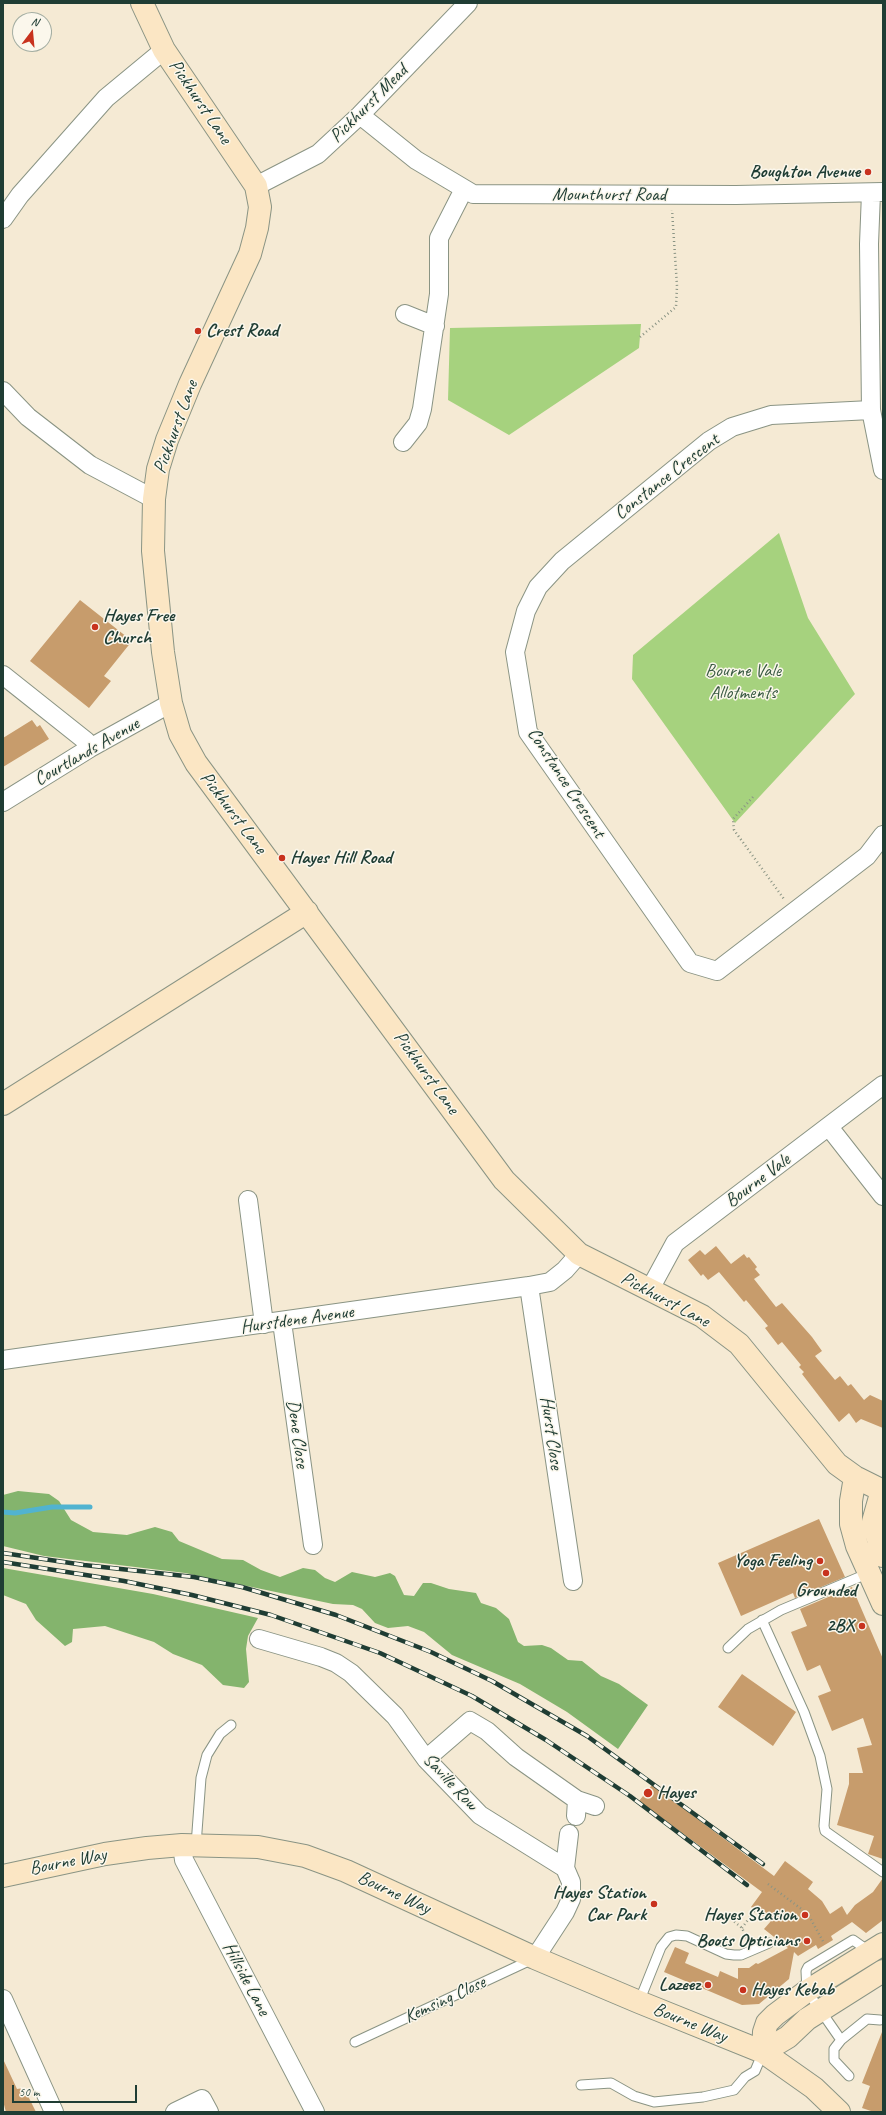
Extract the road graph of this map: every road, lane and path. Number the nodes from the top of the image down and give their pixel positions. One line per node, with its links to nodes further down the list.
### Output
1 (142, 3): 3 (main road, Pickhurst Lane)
2 (468, 3): 4 (street, Pickhurst Mead)
3 (164, 50): 5 (main road, Pickhurst Lane); 9 (street)
4 (360, 115): 5 (street, Pickhurst Mead); 6 (street, Mounthurst Road)
5 (256, 186): 17 (main road, Pickhurst Lane)
6 (464, 189): 8 (street, Mounthurst Road); 11 (street)
7 (877, 193): 8 (street, Mounthurst Road); 14 (street)
8 (671, 195): 12 (path)
9 (3, 219)
10 (405, 314): 11 (street)
11 (435, 326): 15 (street)
12 (640, 337)
13 (3, 391): 17 (street)
14 (871, 410): 16 (street); 25 (street, Constance Crescent)
15 (403, 442)
16 (883, 470)
17 (154, 499): 19 (main road, Pickhurst Lane)
18 (3, 675): 20 (street)
19 (171, 704): 20 (street, Courtlands Avenue); 24 (main road, Pickhurst Lane)
20 (90, 748): 22 (street, Courtlands Avenue)
21 (753, 798): 25 (path)
22 (3, 802)
23 (883, 835): 25 (street, Constance Crescent)
24 (307, 912): 27 (main road); 31 (main road, Pickhurst Lane)
25 (794, 912)
26 (883, 1085): 28 (street, Bourne Vale)
27 (3, 1104)
28 (829, 1127): 29 (street); 33 (street, Bourne Vale)
29 (883, 1196)
30 (248, 1200): 35 (street)
31 (579, 1254): 32 (street, Hurstdene Avenue); 33 (main road, Pickhurst Lane)
32 (529, 1286): 34 (street, Hurstdene Avenue); 42 (street, Hurst Close)
33 (649, 1291): 37 (main road, Pickhurst Lane)
34 (282, 1322): 35 (street, Hurstdene Avenue); 39 (street, Dene Close)
35 (264, 1324): 36 (street, Hurstdene Avenue)
36 (3, 1360)
37 (855, 1477): 38 (main road, Pickhurst Lane); 41 (main road)
38 (883, 1491): 40 (main road)
39 (313, 1545)
40 (883, 1556)
41 (876, 1575): 43 (main road); 44 (lane)
42 (573, 1581)
43 (883, 1604)
44 (762, 1620): 46 (lane); 53 (lane)
45 (260, 1639): 48 (street, Saville Row)
46 (728, 1648)
47 (231, 1725): 51 (lane)
48 (426, 1759): 49 (street); 52 (street, Saville Row)
49 (595, 1806)
50 (569, 1834): 52 (street)
51 (189, 1845): 54 (main road, Bourne Way); 63 (main road, Bourne Way); 78 (street, Hillside Lane)
52 (565, 1868): 63 (street)
53 (883, 1872)
54 (3, 1876)
55 (768, 1884): 62 (path)
56 (756, 1910): 58 (path)
57 (725, 1914): 58 (path)
58 (742, 1928): 61 (path)
59 (770, 1943): 61 (lane)
60 (877, 1948): 62 (lane); 65 (main road)
61 (752, 1950): 67 (lane)
62 (830, 1954): 65 (lane)
63 (536, 1958): 67 (main road, Bourne Way); 71 (lane, Kemsing Close)
64 (883, 1971): 68 (main road)
65 (807, 1991): 68 (lane); 72 (main road)
66 (3, 1999): 75 (street)
67 (639, 2002): 72 (main road, Bourne Way)
68 (820, 2011): 70 (lane); 72 (main road)
69 (880, 2020): 70 (lane)
70 (841, 2040): 73 (lane)
71 (355, 2042)
72 (763, 2052): 74 (lane); 79 (main road, Bourne Way)
73 (849, 2076)
74 (581, 2085)
75 (54, 2112)
76 (175, 2112): 77 (street)
77 (209, 2112)
78 (315, 2112)
79 (839, 2112)

